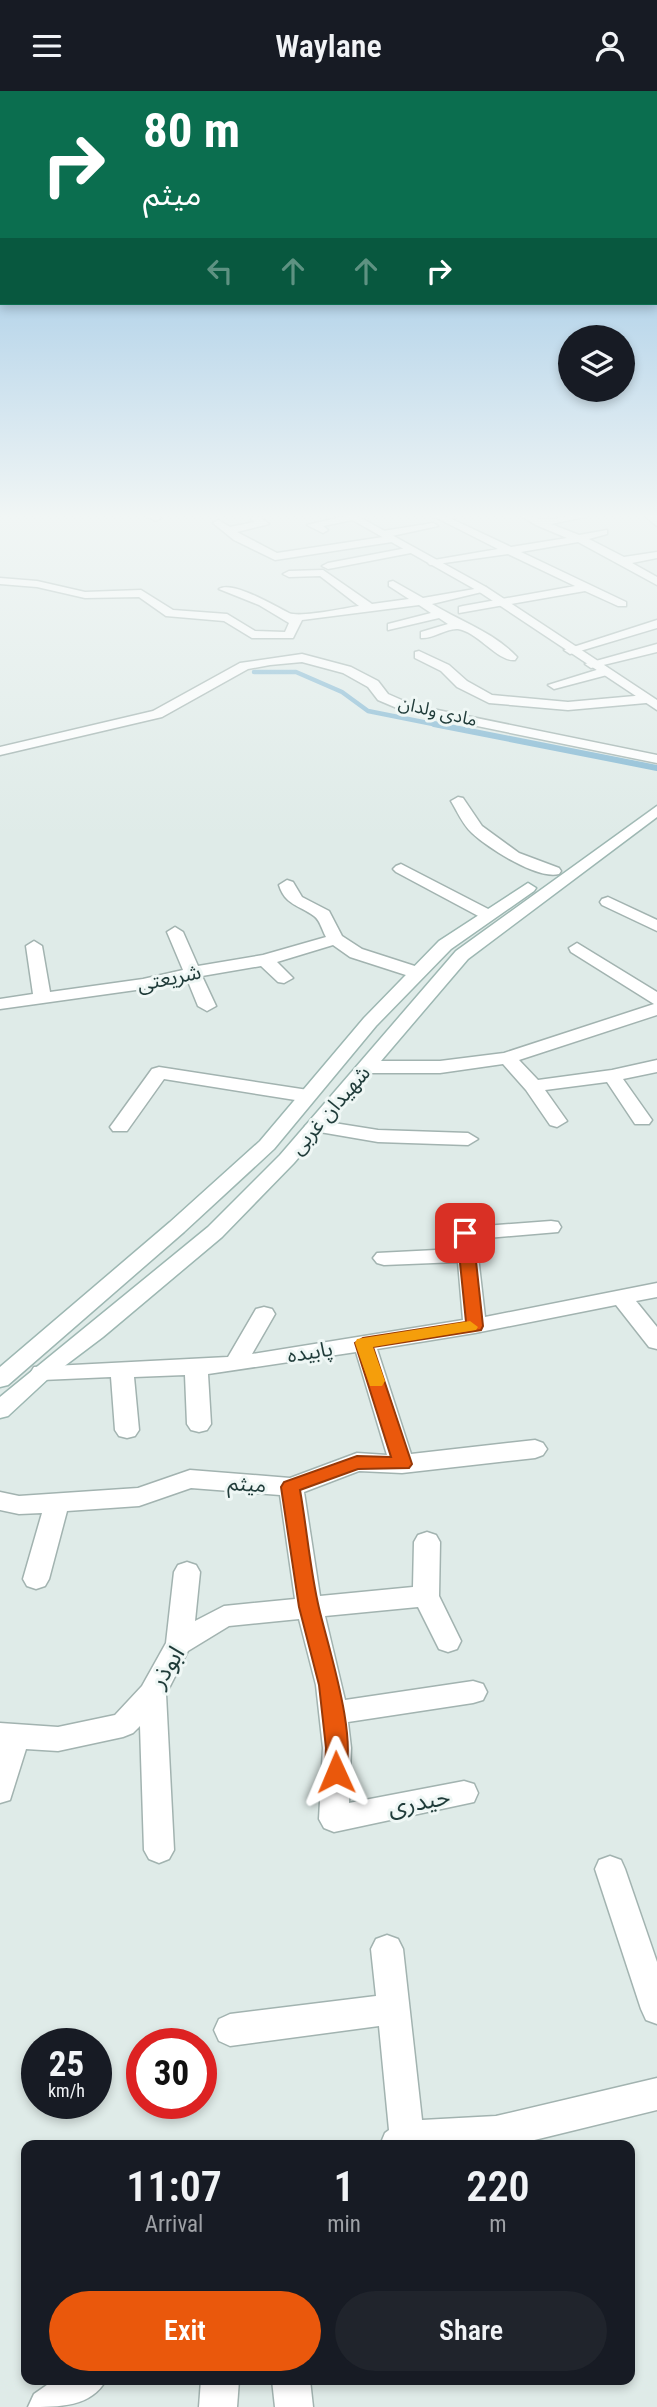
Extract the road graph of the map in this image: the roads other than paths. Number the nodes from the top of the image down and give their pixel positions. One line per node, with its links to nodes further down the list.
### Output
1 (227, 621): 9 (street)
2 (295, 621): 9 (street)
3 (415, 621): 8 (street)
4 (451, 621): 7 (street)
5 (528, 621): 12 (street)
6 (657, 624): 12 (street)
7 (458, 625): 10 (street); 14 (street)
8 (392, 627)
9 (289, 635): 15 (street)
10 (425, 635)
11 (657, 648): 16 (street)
12 (570, 650): 16 (street)
13 (419, 655): 18 (street)
14 (511, 657)
15 (302, 658): 19 (street, مادی ولدان); 20 (street, مادی ولدان)
16 (597, 668): 17 (street); 18 (street)
17 (554, 685)
18 (649, 697)
19 (0, 751)
20 (657, 759)
21 (657, 795): 25 (street, شهیدان غربی)
22 (458, 801): 25 (street)
23 (657, 810): 45 (street, شهیدان غربی)
24 (401, 869): 28 (street)
25 (553, 871): 28 (street, شهیدان غربی)
26 (287, 885): 31 (street)
27 (608, 902): 29 (street)
28 (488, 915): 36 (street, شهیدان غربی)
29 (657, 926)
30 (175, 932): 35 (street)
31 (335, 939): 34 (street, شریعتی); 36 (street)
32 (34, 946): 38 (street)
33 (577, 948): 39 (street)
34 (265, 960): 35 (street, شریعتی); 37 (street)
35 (194, 972): 38 (street, شریعتی); 41 (street)
36 (418, 973): 48 (street, شهیدان غربی)
37 (284, 978)
38 (42, 997): 40 (street, شریعتی)
39 (657, 1000)
40 (0, 1004)
41 (207, 1006)
42 (657, 1009): 43 (street)
43 (507, 1058): 45 (street); 47 (street)
44 (657, 1066): 46 (street)
45 (366, 1067): 51 (street, شهیدان غربی)
46 (611, 1076): 47 (street); 49 (street)
47 (533, 1086): 50 (street)
48 (308, 1096): 52 (street); 67 (street, شهیدان غربی)
49 (642, 1120)
50 (557, 1121)
51 (316, 1126): 53 (street); 66 (street, شهیدان غربی)
52 (120, 1127)
53 (468, 1139)
54 (551, 1227): 55 (street)
55 (467, 1255): 56 (street); 60 (street)
56 (384, 1258)
57 (657, 1290): 58 (street, پابیده)
58 (621, 1297): 60 (street, پابیده); 61 (street)
59 (264, 1314): 63 (street)
60 (475, 1326): 62 (street, پابیده)
61 (657, 1342)
62 (363, 1343): 63 (street, پابیده); 72 (street)
63 (235, 1364): 64 (street, پابیده)
64 (196, 1367): 65 (street, پابیده); 69 (street)
65 (122, 1369): 66 (street, پابیده); 70 (street)
66 (42, 1372): 68 (street, شهیدان غربی)
67 (0, 1379)
68 (0, 1410)
69 (199, 1424)
70 (127, 1430)
71 (535, 1449): 72 (street, میثم)
72 (402, 1464): 73 (street, میثم)
73 (291, 1487): 75 (street, میثم); 80 (street, حیدری)
74 (0, 1501): 75 (street, میثم)
75 (57, 1502): 78 (street)
76 (427, 1542): 79 (street)
77 (187, 1572): 82 (street)
78 (36, 1579)
79 (426, 1596): 80 (street, ابوذر); 81 (street)
80 (309, 1607): 82 (street, ابوذر); 85 (street, حیدری)
81 (448, 1641)
82 (179, 1643): 84 (street, ابوذر)
83 (473, 1692): 85 (street)
84 (152, 1693): 86 (street, ابوذر); 89 (street)
85 (332, 1713): 88 (street, حیدری)
86 (7, 1735): 87 (street)
87 (0, 1791)
88 (464, 1793)
89 (159, 1850)
90 (610, 1868): 93 (street)
91 (387, 1949): 92 (street)
92 (394, 2009): 94 (street); 96 (street)
93 (657, 2009)
94 (230, 2030)
95 (657, 2094): 97 (street)
96 (402, 2140)
97 (423, 2140)
98 (80, 2385): 101 (street)
99 (220, 2385): 102 (street)
100 (292, 2385): 103 (street)
101 (47, 2407)
102 (218, 2407)
103 (294, 2407)

